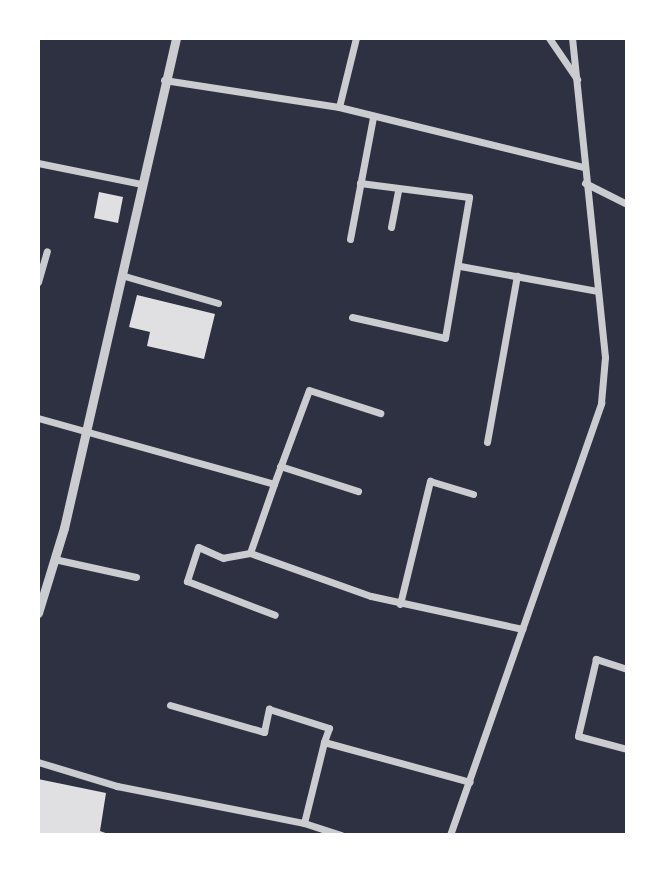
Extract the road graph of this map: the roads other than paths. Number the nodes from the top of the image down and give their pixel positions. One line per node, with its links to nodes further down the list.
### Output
1 (176, 38): 5 (street)
2 (356, 38): 7 (street)
3 (549, 38): 6 (street)
4 (572, 38): 6 (street)
5 (164, 80): 7 (street); 13 (street)
6 (577, 80): 10 (street)
7 (339, 107): 8 (street)
8 (373, 117): 10 (street); 11 (street)
9 (38, 163): 13 (street)
10 (583, 167): 12 (street)
11 (360, 183): 14 (street); 17 (street)
12 (585, 183): 15 (street); 23 (street)
13 (141, 184): 20 (street)
14 (398, 190): 16 (street); 19 (street)
15 (627, 204)
16 (391, 227)
17 (350, 239)
18 (47, 251): 22 (street)
19 (460, 266): 21 (street); 25 (street)
20 (121, 275): 24 (street); 28 (street)
21 (517, 276): 23 (street); 29 (street)
22 (38, 282)
23 (597, 291): 40 (street)
24 (218, 303)
25 (352, 317)
26 (380, 413): 30 (street)
27 (38, 418): 28 (street)
28 (87, 430): 31 (street); 35 (street)
29 (487, 442)
30 (280, 466): 31 (street); 32 (street)
31 (274, 484): 34 (street)
32 (358, 491)
33 (473, 494): 37 (street)
34 (250, 553): 37 (street); 39 (street)
35 (54, 559): 36 (street); 38 (street)
36 (136, 577)
37 (400, 604): 40 (street)
38 (38, 613)
39 (275, 615)
40 (522, 629): 46 (street)
41 (627, 669): 44 (street)
42 (170, 705): 43 (street)
43 (324, 742): 46 (street); 47 (street)
44 (627, 749)
45 (38, 762): 47 (street)
46 (470, 782): 49 (street)
47 (304, 823): 48 (street)
48 (341, 835)
49 (450, 835)

